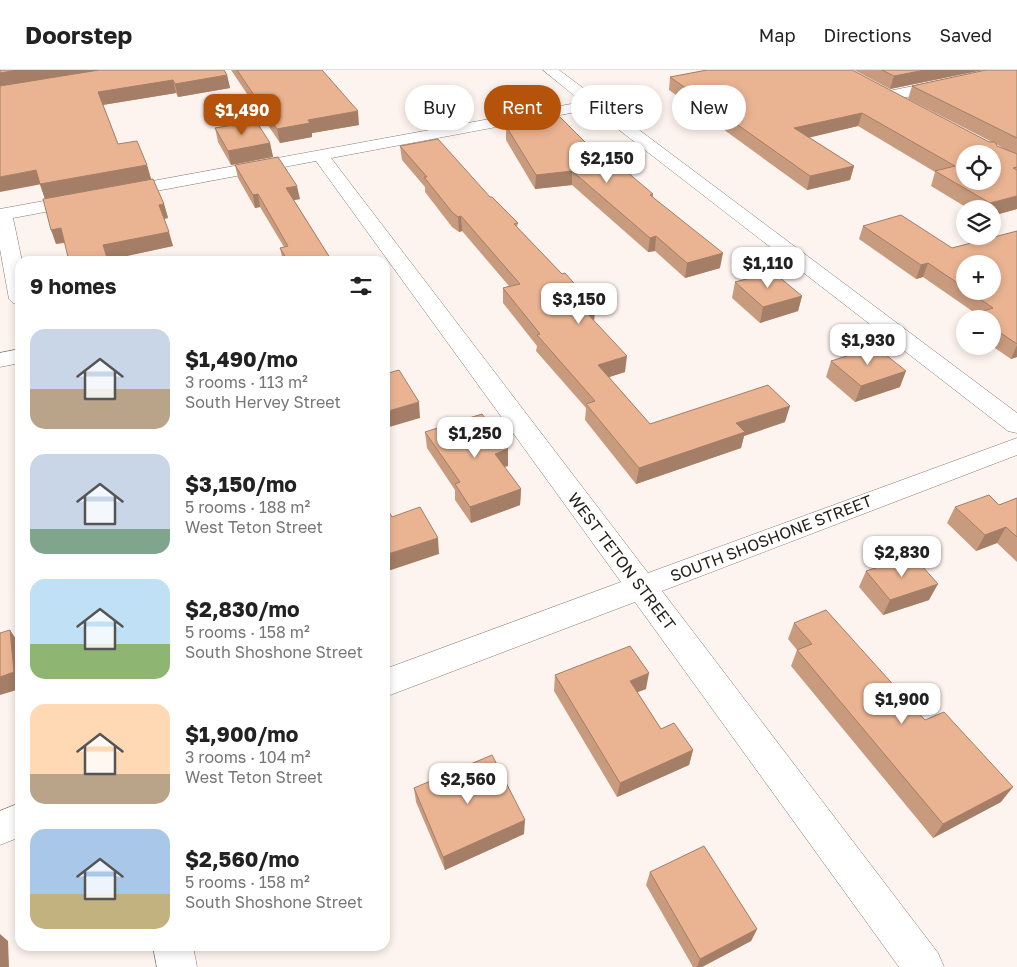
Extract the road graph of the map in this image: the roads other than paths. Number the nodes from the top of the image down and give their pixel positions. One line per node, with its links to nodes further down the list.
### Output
1 (550, 70): 3 (street)
2 (1013, 70): 5 (street)
3 (571, 86)
4 (872, 88): 5 (street)
5 (889, 96): 6 (street)
6 (906, 105)
7 (571, 108): 9 (street)
8 (629, 130): 14 (street)
9 (320, 155): 10 (street); 16 (street, WEST TETON STREET)
10 (2, 215): 11 (street)
11 (15, 276)
12 (15, 357): 13 (street)
13 (0, 360)
14 (1017, 425)
15 (1017, 446): 16 (street, SOUTH SHOSHONE STREET)
16 (641, 587): 17 (street, SOUTH SHOSHONE STREET); 22 (street, WEST TETON STREET)
17 (390, 681)
18 (15, 822): 19 (street)
19 (0, 828)
20 (174, 951): 21 (street)
21 (177, 967)
22 (924, 967)

